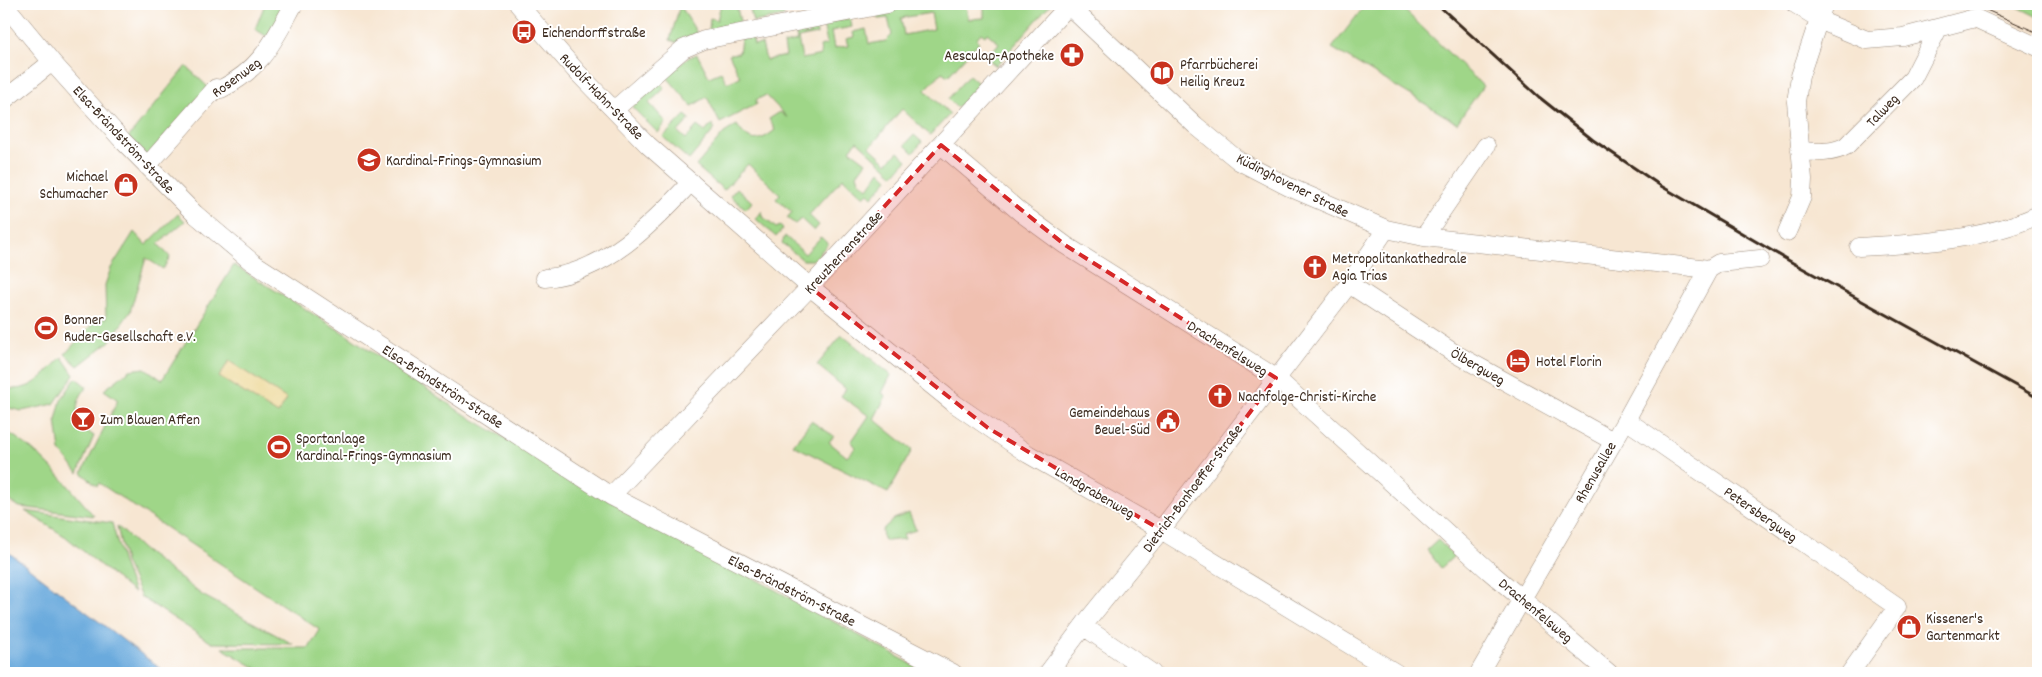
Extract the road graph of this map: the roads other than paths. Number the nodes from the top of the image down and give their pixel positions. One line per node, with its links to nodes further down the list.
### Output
1 (4, 4): 10 (street, Elsa-Brändström-Straße)
2 (294, 4): 16 (street, Rosenweg)
3 (518, 4): 12 (street, Rudolf-Hahn-Straße)
4 (888, 4): 12 (street)
5 (1068, 4): 13 (street, Kreuzherrenstraße); 19 (street, Küdinghovener Straße)
6 (1795, 4): 7 (street)
7 (1822, 10): 8 (street); 15 (street)
8 (1938, 29): 9 (street); 15 (street, Talweg)
9 (2038, 47)
10 (52, 62): 11 (street); 16 (street, Elsa-Brändström-Straße)
11 (4, 100)
12 (614, 110): 17 (street, Rudolf-Hahn-Straße)
13 (941, 145): 27 (street, Kreuzherrenstraße); 28 (street, Drachenfelsweg)
14 (1486, 146): 21 (street)
15 (1800, 151): 20 (street)
16 (147, 166): 31 (street, Elsa-Brändström-Straße)
17 (691, 182): 25 (street); 27 (street, Rudolf-Hahn-Straße)
18 (2038, 215): 22 (street)
19 (1386, 229): 21 (street, Küdinghovener Straße); 26 (street, Dietrich-Bonhoeffer-Straße)
20 (1787, 232)
21 (1424, 237): 24 (street, Küdinghovener Straße)
22 (1859, 248)
23 (1760, 259): 24 (street, Küdinghovener Straße)
24 (1709, 269): 29 (street, Rhenusallee)
25 (545, 278)
26 (1349, 284): 28 (street, Dietrich-Bonhoeffer-Straße); 30 (street, Ölbergweg)
27 (810, 287): 31 (street, Kreuzherrenstraße); 32 (street, Landgrabenweg)
28 (1276, 378): 32 (street, Dietrich-Bonhoeffer-Straße); 33 (street, Drachenfelsweg)
29 (1626, 420): 30 (street, Rhenusallee); 41 (street, Petersbergweg)
30 (1613, 441): 33 (street, Rhenusallee)
31 (611, 496): 35 (street, Elsa-Brändström-Straße)
32 (1161, 530): 34 (street, Dietrich-Bonhoeffer-Straße); 38 (street, Landgrabenweg)
33 (1523, 598): 39 (street, Rhenusallee); 40 (street, Drachenfelsweg)
34 (1083, 626): 36 (street, Dietrich-Bonhoeffer-Straße); 37 (street)
35 (953, 673)
36 (1048, 673)
37 (1152, 673)
38 (1396, 673)
39 (1479, 673)
40 (1609, 673)
41 (1850, 673)

